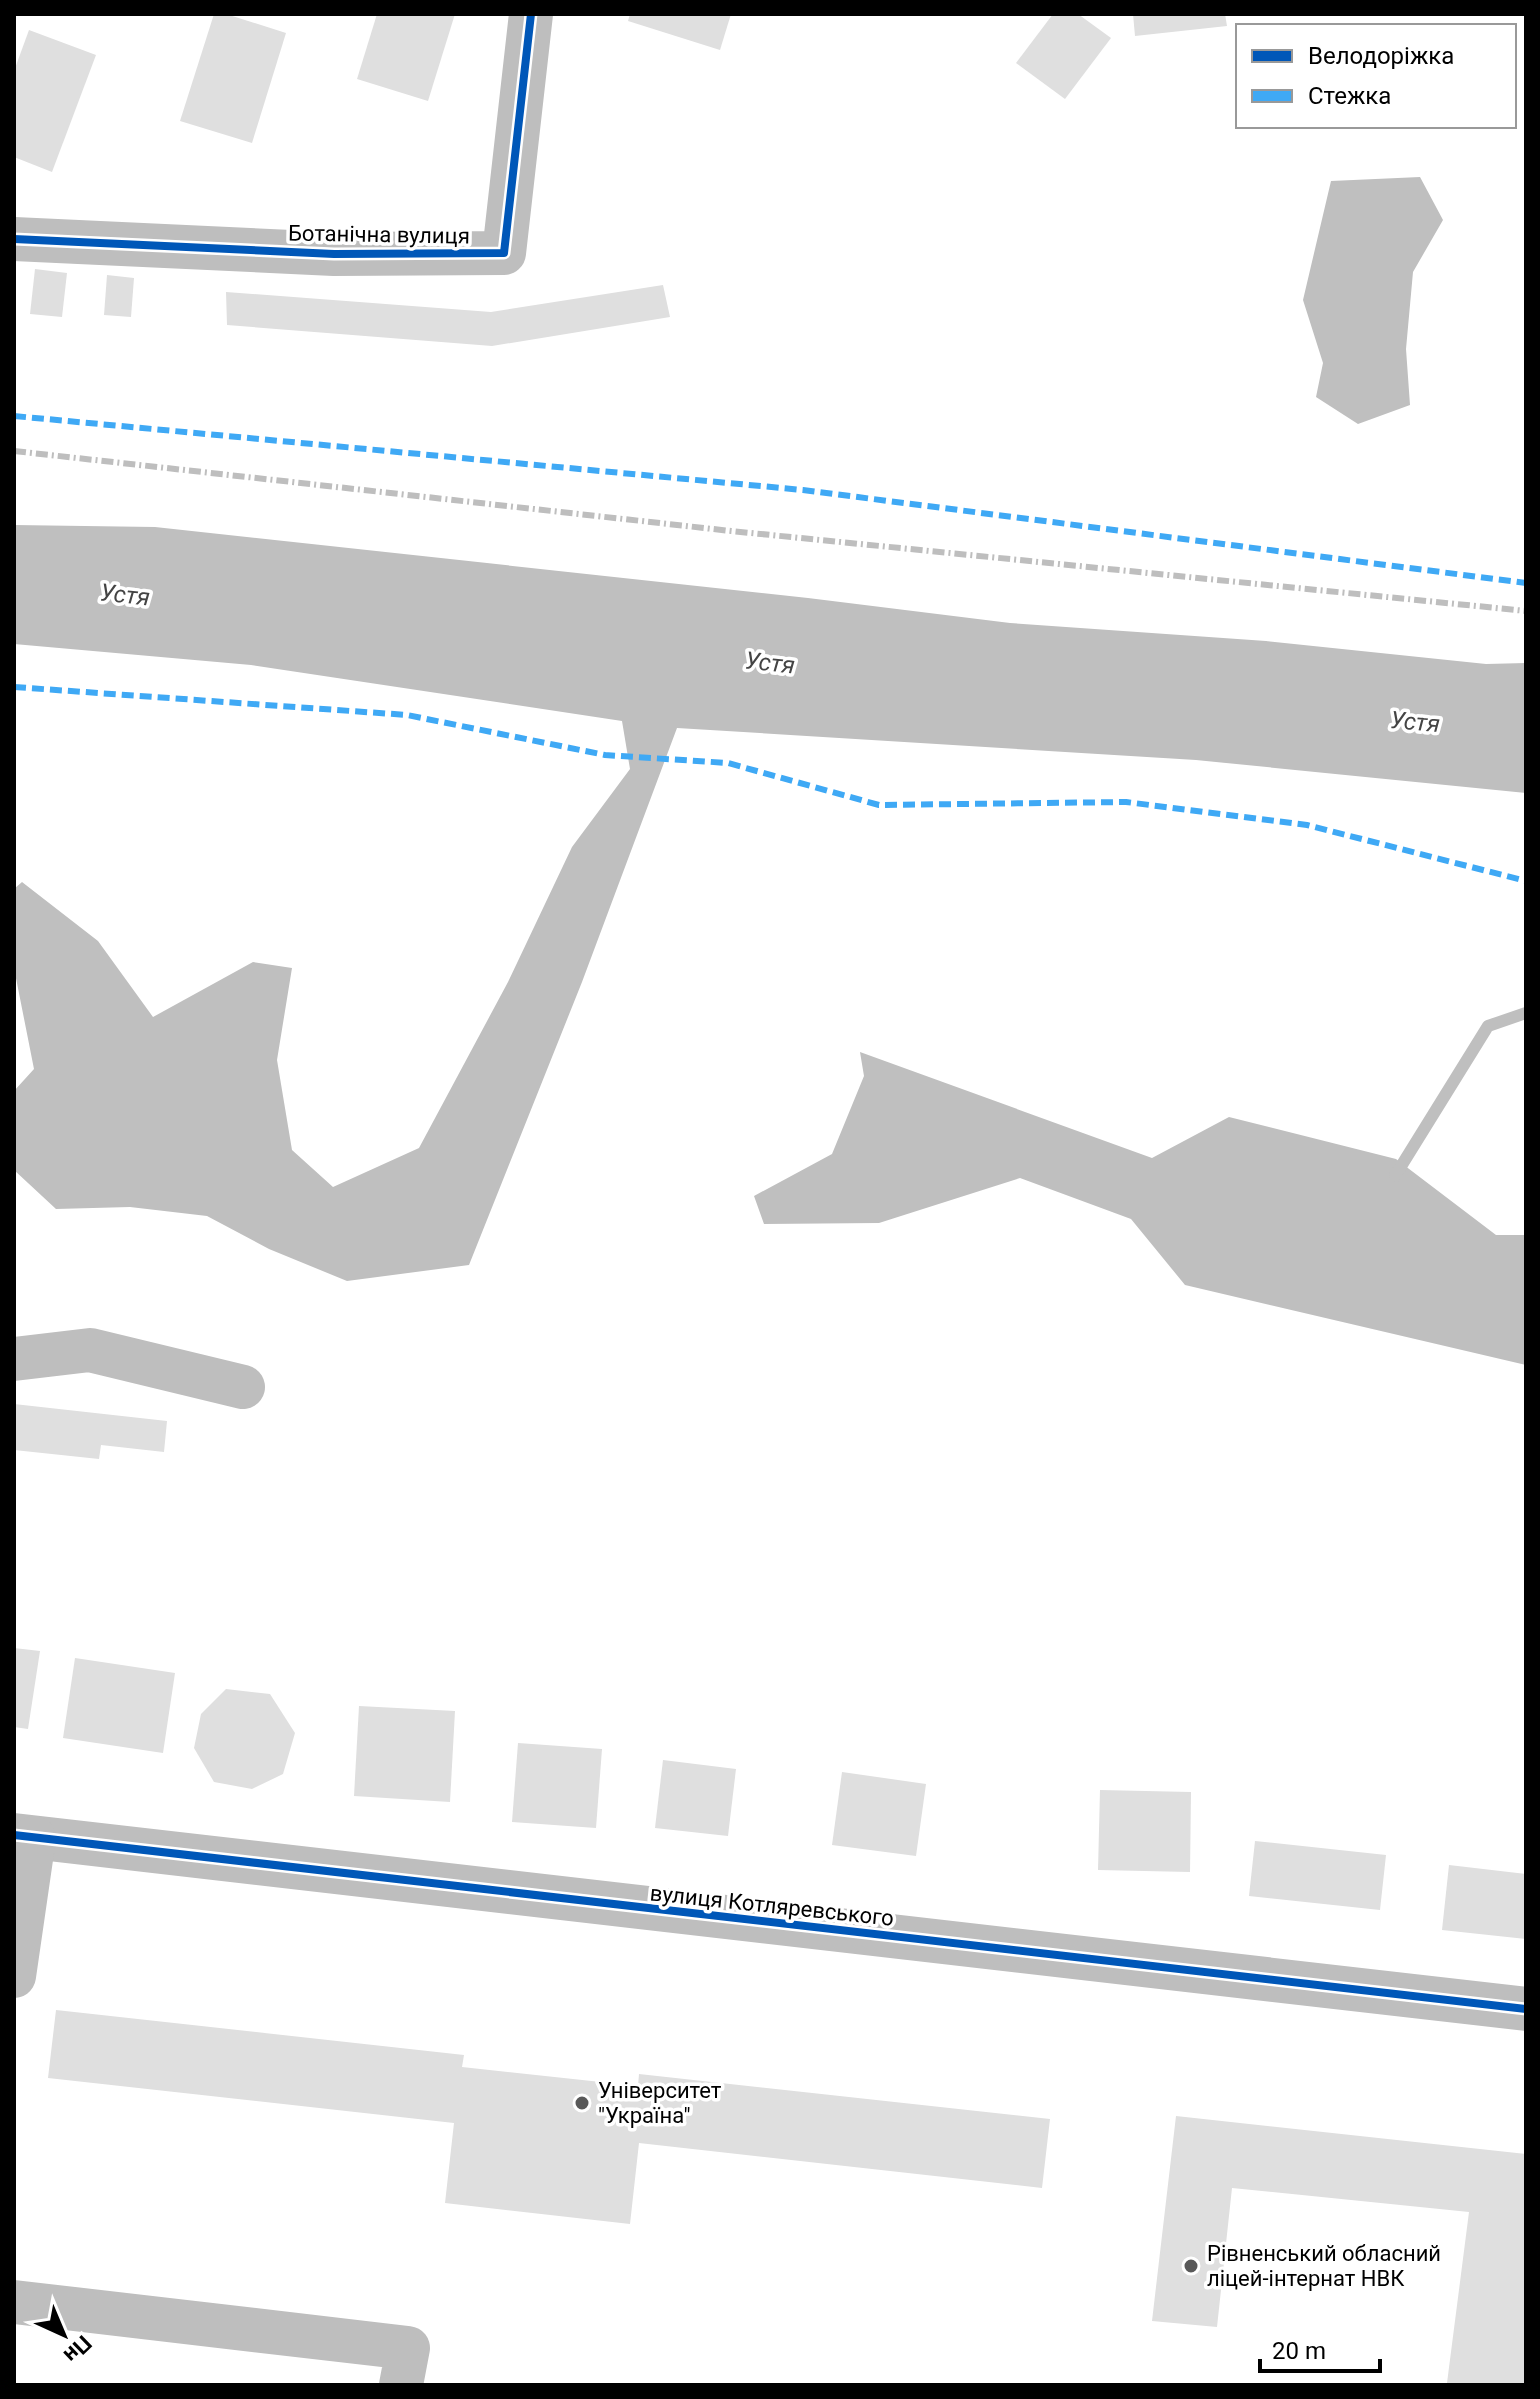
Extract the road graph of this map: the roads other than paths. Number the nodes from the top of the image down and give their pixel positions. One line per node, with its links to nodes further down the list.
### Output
1 (531, 14): 2 (street, Ботанічна вулиця)
2 (14, 239)
3 (14, 1359): 4 (street)
4 (243, 1387)
5 (24, 1837): 6 (street); 7 (street, вулиця Котляревського)
6 (14, 1976)
7 (1526, 2009)
8 (14, 2302): 9 (street)
9 (401, 2385)

